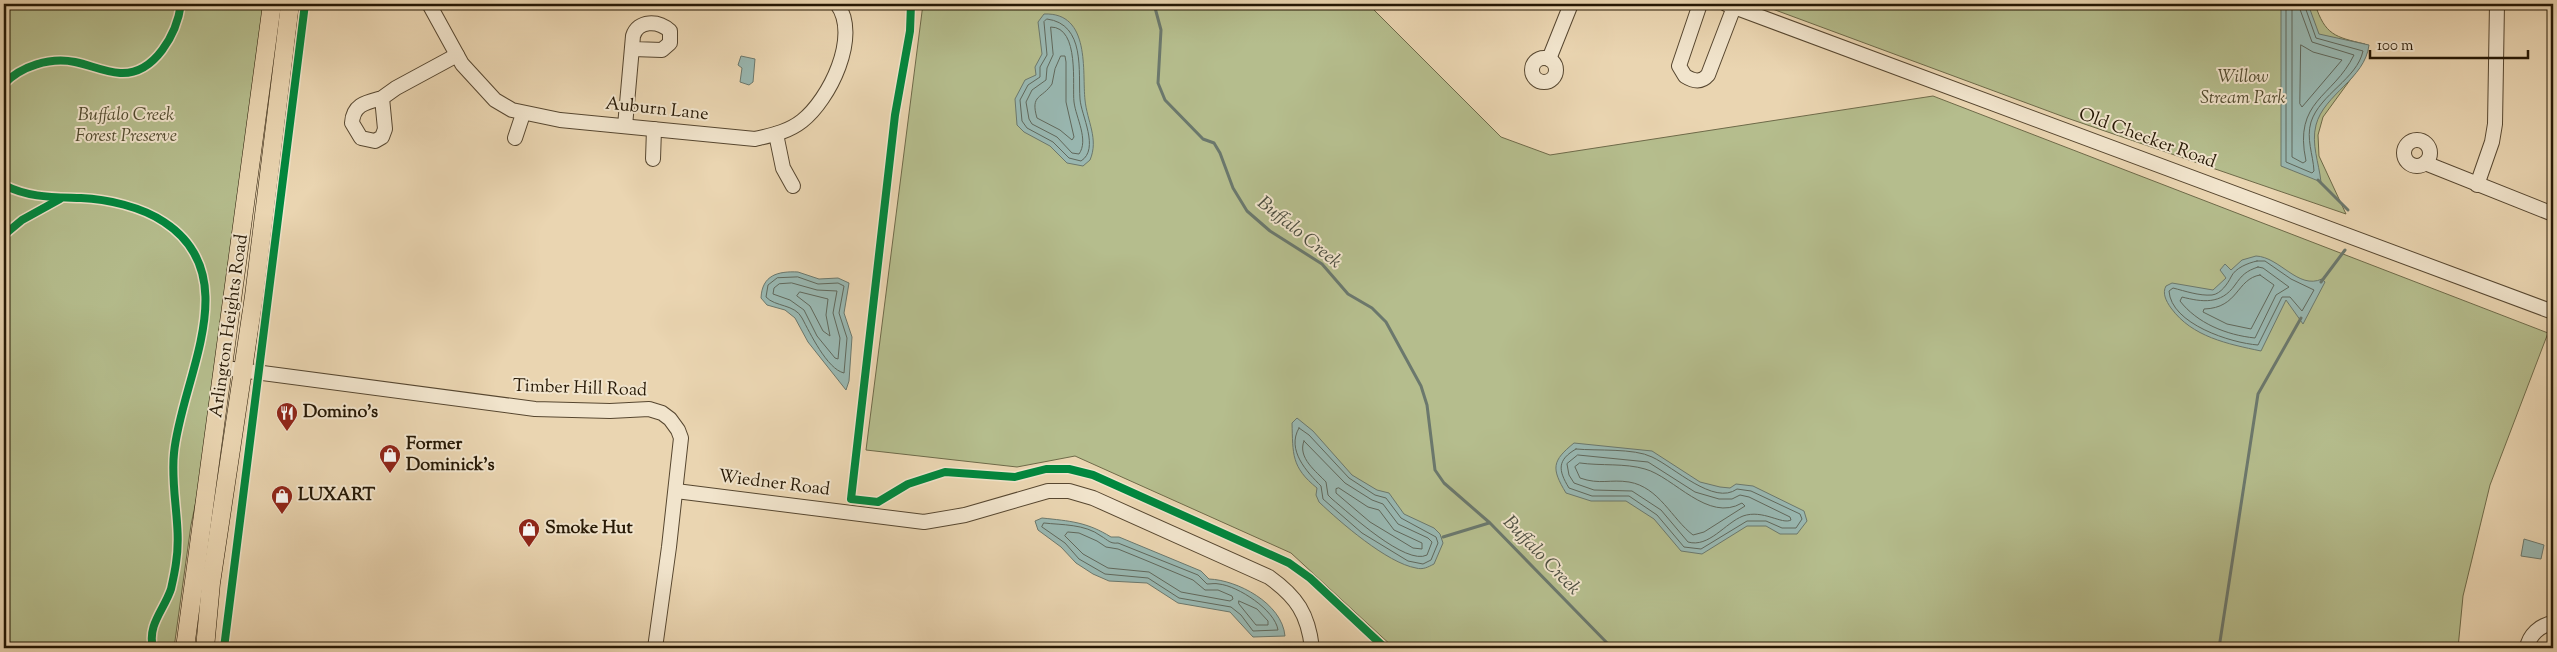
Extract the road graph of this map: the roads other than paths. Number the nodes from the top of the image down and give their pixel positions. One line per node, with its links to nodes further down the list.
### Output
1 (272, 4): 24 (main road, Arlington Heights Road)
2 (290, 4): 25 (main road, Arlington Heights Road)
3 (429, 4): 10 (street, Auburn Lane)
4 (837, 4): 16 (street, Auburn Lane)
5 (1571, 4): 11 (street)
6 (1700, 4): 8 (street)
7 (2497, 4): 20 (street)
8 (1730, 5): 23 (street, Old Checker Road)
9 (633, 49): 14 (street)
10 (457, 55): 12 (street); 13 (street, Auburn Lane)
11 (1550, 59)
12 (382, 98)
13 (523, 114): 14 (street, Auburn Lane); 17 (street)
14 (625, 126): 15 (street, Auburn Lane)
15 (654, 129): 16 (street, Auburn Lane); 18 (street)
16 (776, 134): 21 (street)
17 (515, 138)
18 (653, 159)
19 (2426, 163): 20 (street)
20 (2477, 185): 22 (street)
21 (793, 186)
22 (2553, 214)
23 (2553, 312)
24 (225, 368): 25 (street, Timber Hill Road); 28 (main road, Arlington Heights Road)
25 (243, 371): 26 (street, Timber Hill Road); 29 (main road, Arlington Heights Road)
26 (676, 491): 30 (street, Timber Hill Road); 31 (street, Wiedner Road)
27 (2553, 623): 32 (street)
28 (185, 648)
29 (205, 648)
30 (655, 648)
31 (1312, 648)
32 (2527, 648)

